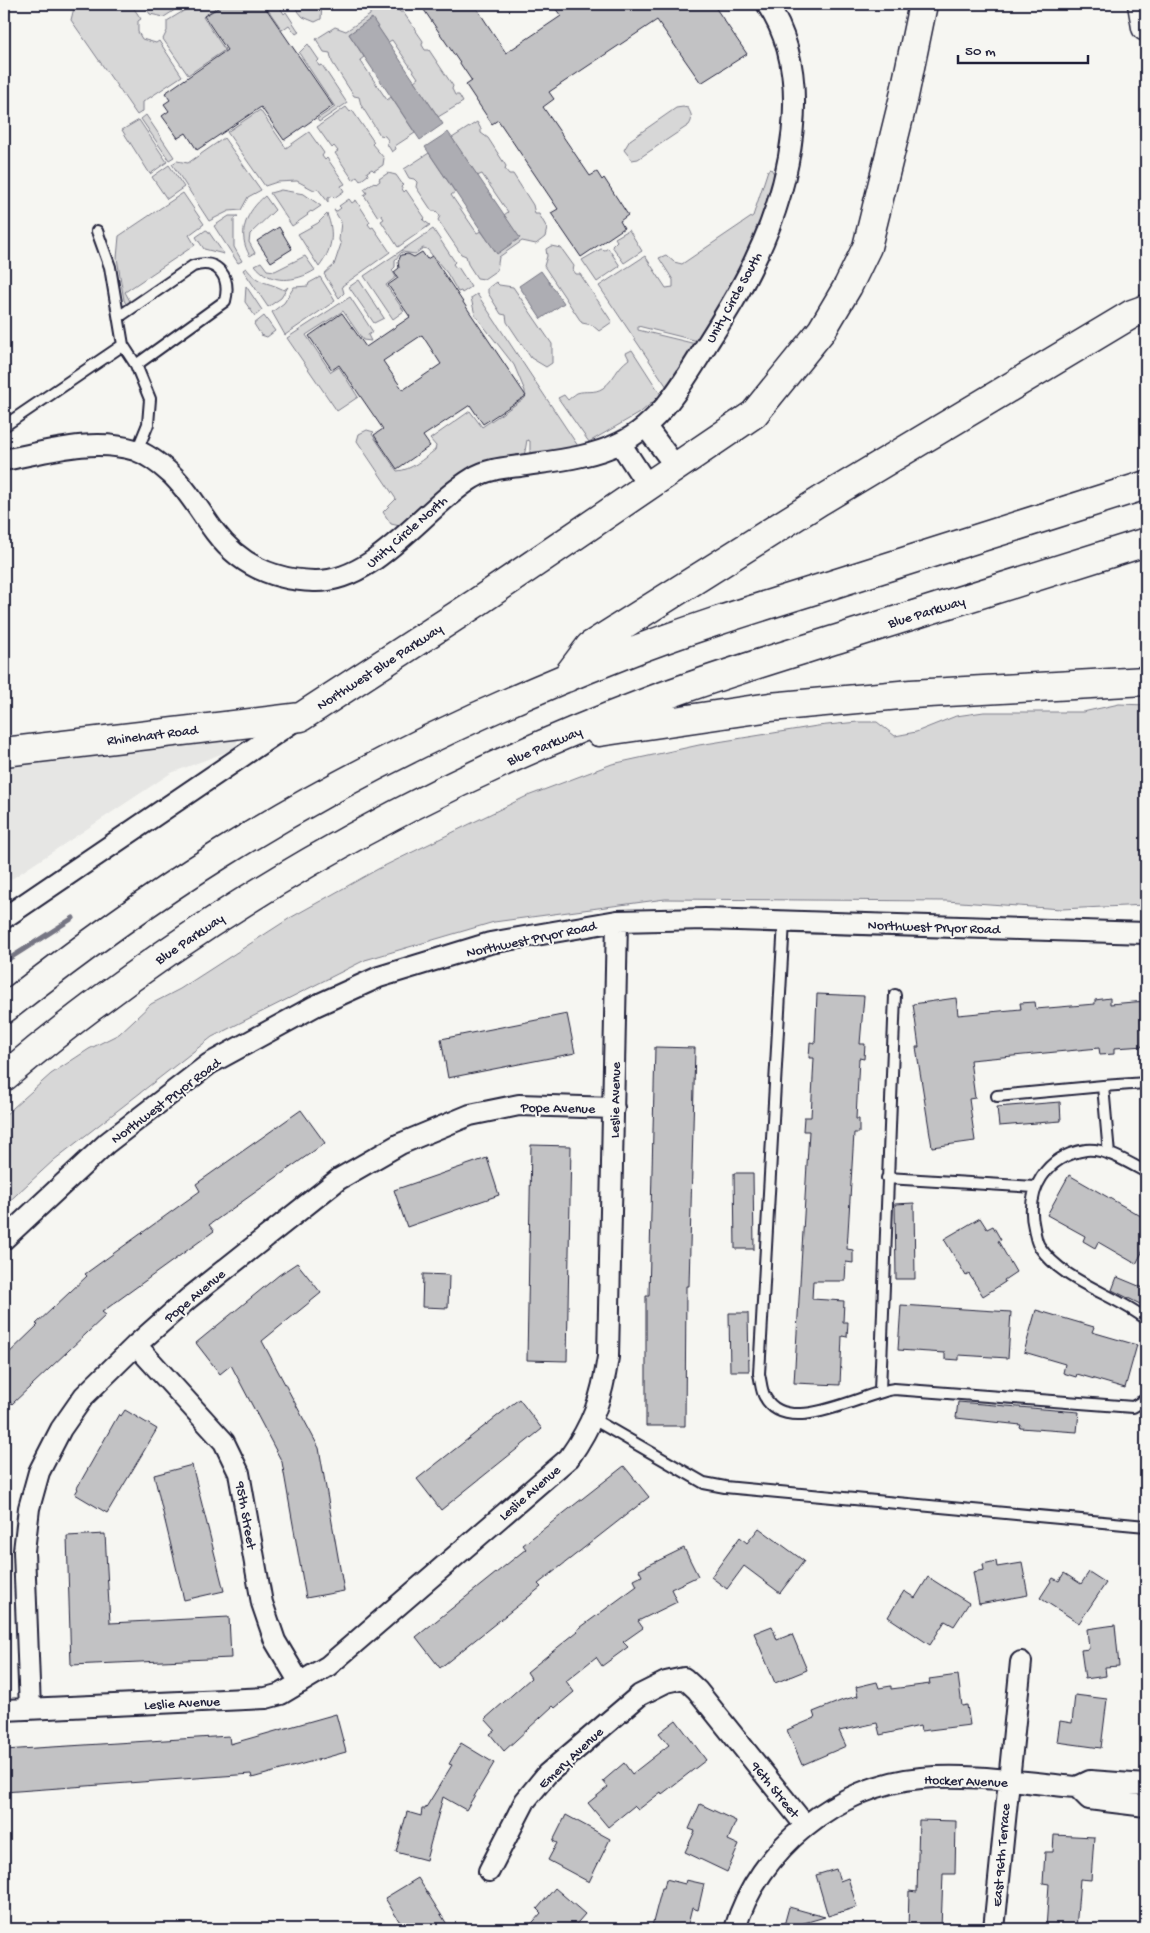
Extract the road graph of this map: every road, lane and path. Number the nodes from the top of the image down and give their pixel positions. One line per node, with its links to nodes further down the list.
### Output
1 (766, 4): 11 (street, Unity Circle South)
2 (923, 4): 16 (main road, Northwest Blue Parkway)
3 (1142, 4): 4 (main road)
4 (1146, 27)
5 (97, 231): 7 (lane)
6 (1142, 307): 20 (main road)
7 (120, 316): 8 (lane); 9 (lane)
8 (123, 345): 9 (lane); 10 (lane)
9 (136, 365): 13 (lane)
10 (4, 426)
11 (646, 426): 12 (street, Unity Circle South); 16 (street)
12 (620, 443): 14 (street, Unity Circle South); 18 (street)
13 (137, 451): 14 (street, Unity Circle North); 15 (street, Unity Circle North)
14 (588, 454)
15 (4, 460)
16 (676, 467): 18 (main road, Northwest Blue Parkway)
17 (1146, 485): 20 (main road)
18 (648, 486): 22 (main road, Northwest Blue Parkway)
19 (1146, 542): 23 (main road, Blue Parkway)
20 (565, 678): 30 (main road)
21 (1146, 681): 23 (main road)
22 (301, 716): 24 (main road, Rhinehart Road); 25 (street, Northwest Blue Parkway)
23 (556, 738): 31 (main road, Blue Parkway)
24 (4, 752)
25 (4, 918)
26 (617, 921): 27 (street, Northwest Pryor Road); 35 (street, Leslie Avenue); 40 (street, Northwest Pryor Road)
27 (784, 921): 28 (street, Northwest Pryor Road); 43 (lane)
28 (1146, 932)
29 (895, 995): 38 (lane)
30 (4, 1009)
31 (4, 1077)
32 (1146, 1083): 33 (lane)
33 (1103, 1086): 34 (lane); 36 (lane)
34 (997, 1096)
35 (614, 1108): 42 (street, Pope Avenue); 45 (street, Leslie Avenue)
36 (1109, 1154): 37 (lane); 39 (lane)
37 (1146, 1172)
38 (888, 1178): 39 (lane); 43 (lane)
39 (1035, 1187): 41 (lane)
40 (4, 1238)
41 (1146, 1319)
42 (136, 1345): 49 (street, 95th Street); 50 (street, Pope Avenue)
43 (880, 1391): 44 (lane)
44 (1146, 1399)
45 (593, 1419): 46 (lane); 49 (street, Leslie Avenue)
46 (1146, 1526)
47 (1020, 1662): 52 (street, East 96th Terrace)
48 (684, 1678): 56 (street, 96th Street); 57 (street, Emery Avenue)
49 (300, 1683): 50 (street, Leslie Avenue)
50 (30, 1709): 51 (street, Leslie Avenue)
51 (4, 1710)
52 (1007, 1781): 54 (street, Hocker Avenue); 56 (street, Hocker Avenue); 59 (street, East 96th Terrace)
53 (1146, 1785): 54 (street, Hocker Avenue)
54 (1077, 1787): 55 (street, Hocker Avenue)
55 (1146, 1806)
56 (806, 1825): 58 (street, 96th Street)
57 (489, 1871)
58 (734, 1929)
59 (994, 1929)

